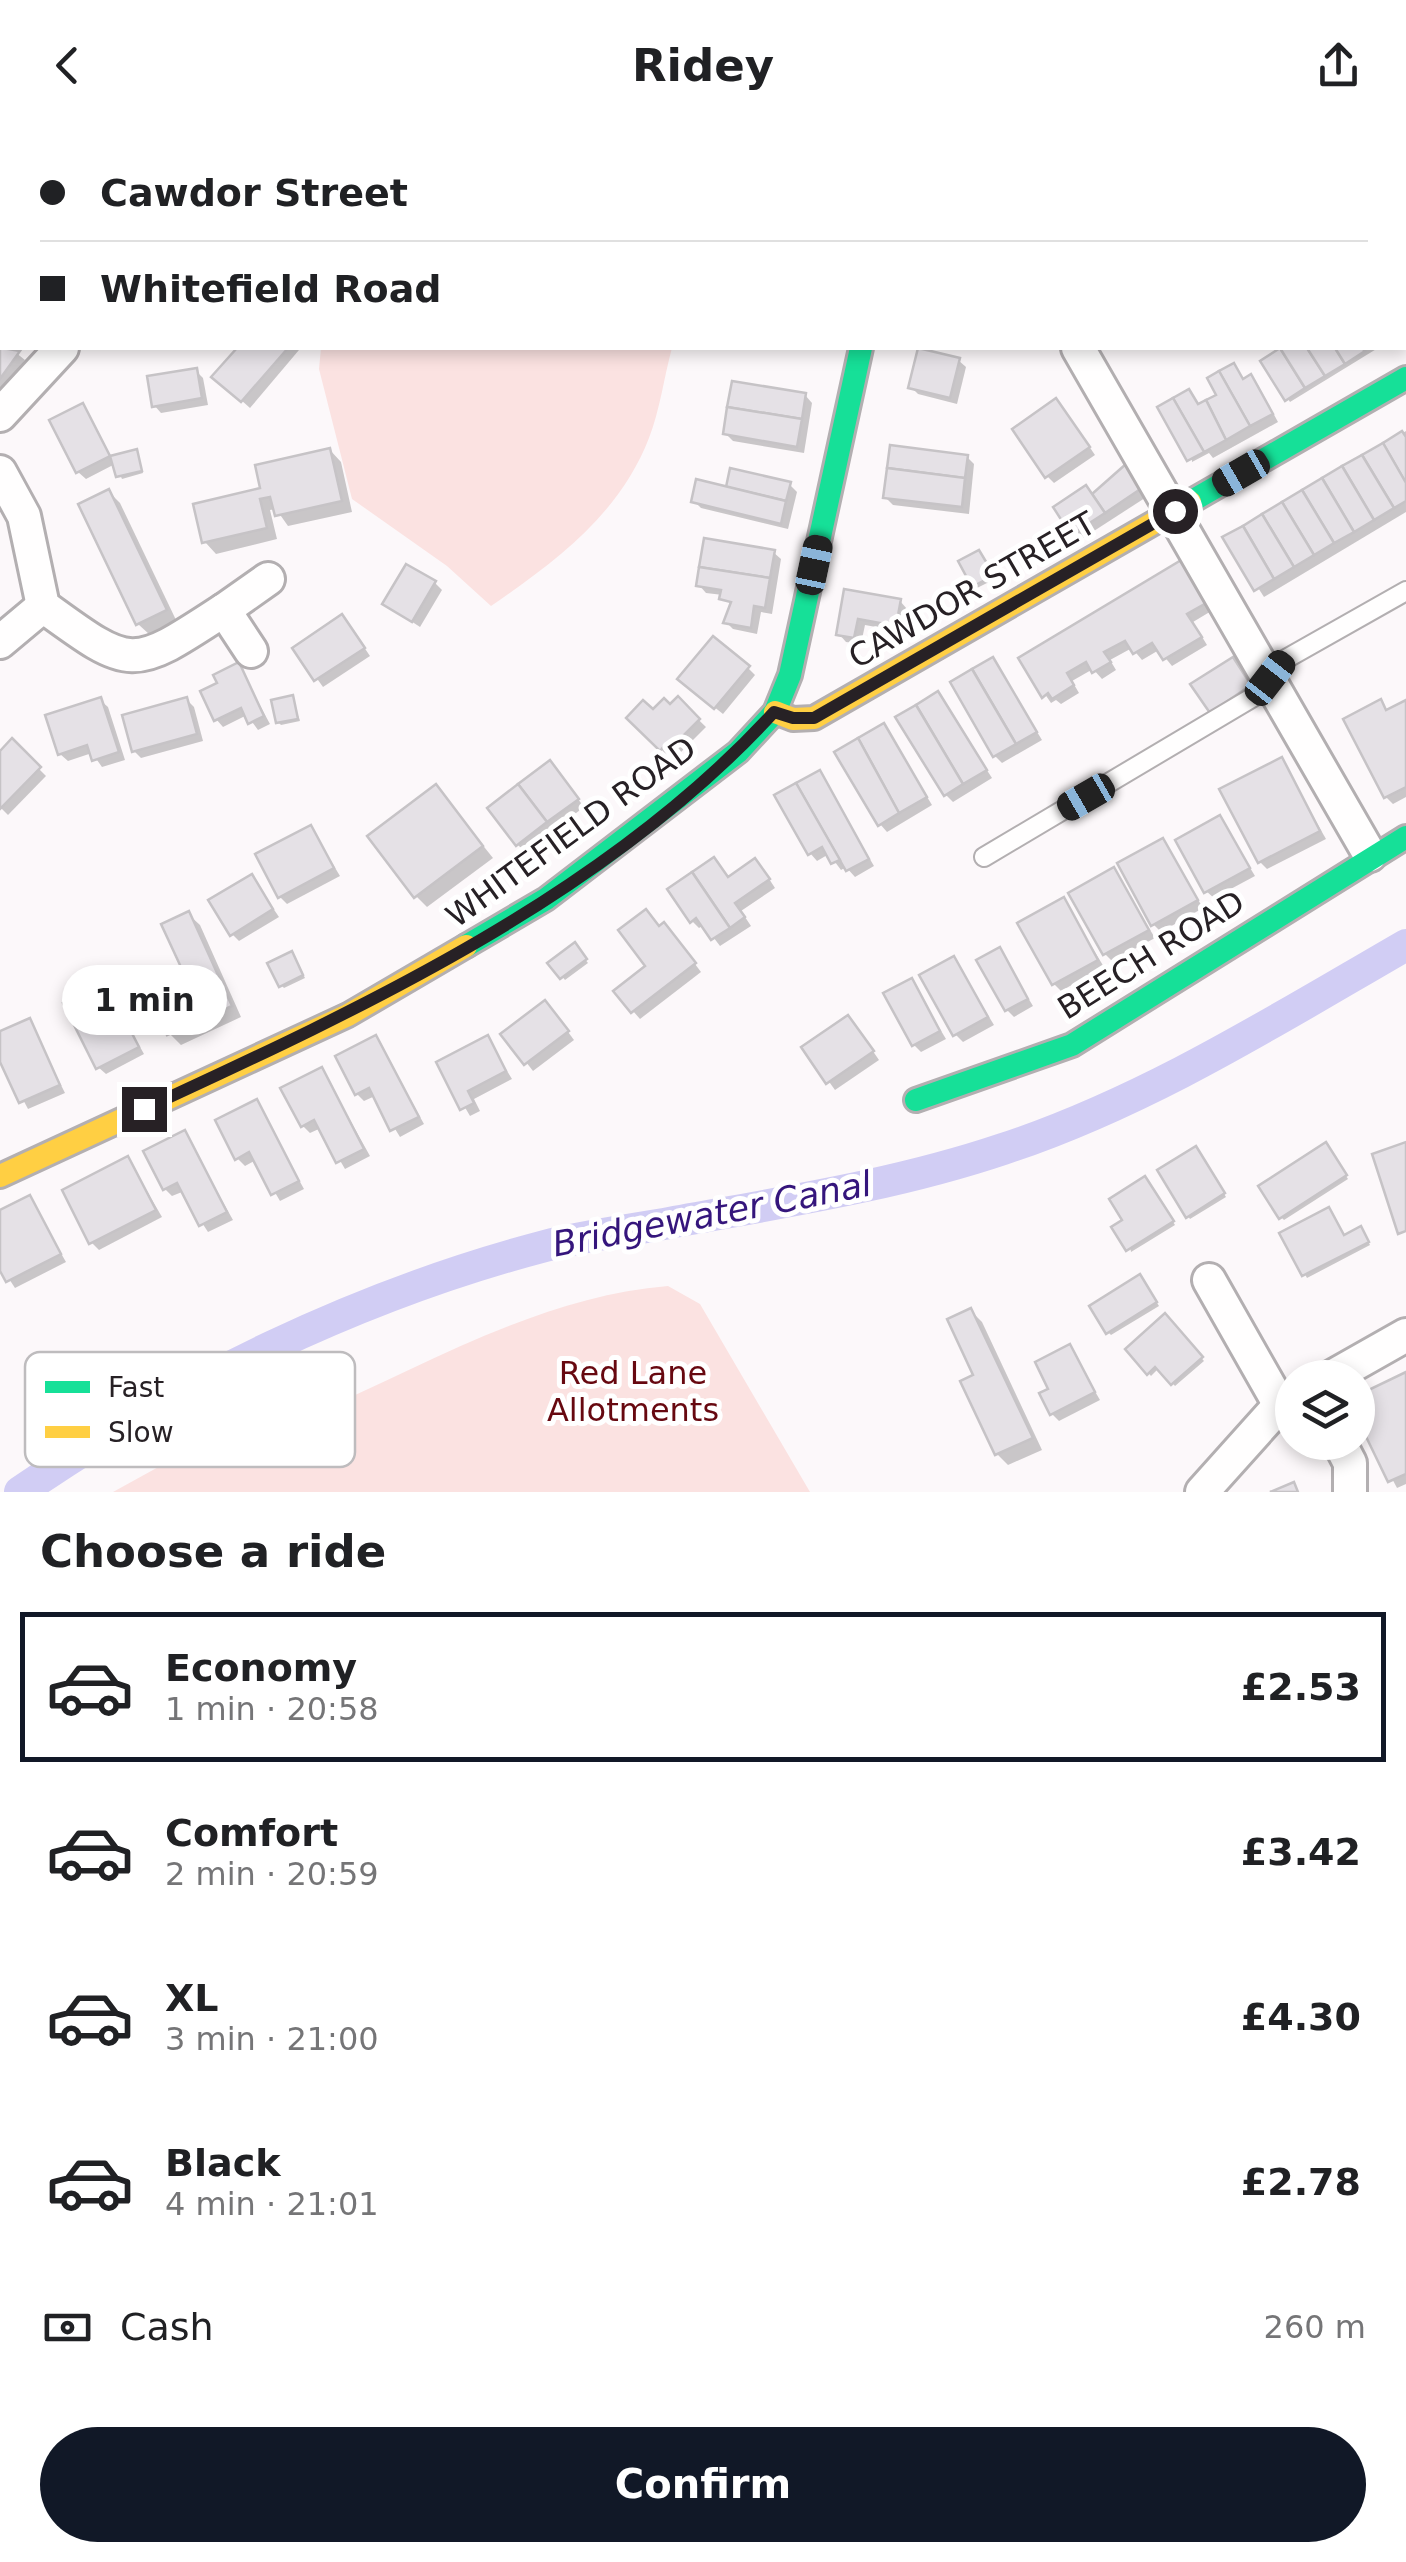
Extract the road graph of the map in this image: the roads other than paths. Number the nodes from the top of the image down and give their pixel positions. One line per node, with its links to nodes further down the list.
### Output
1 (60, 350): 5 (street)
2 (861, 350): 15 (street, WHITEFIELD ROAD)
3 (1079, 350): 7 (street)
4 (1406, 378): 7 (street, CAWDOR STREET)
5 (0, 416)
6 (0, 472): 10 (street)
7 (1175, 511): 14 (street); 15 (street, CAWDOR STREET)
8 (268, 578): 11 (street)
9 (1406, 591): 14 (lane)
10 (43, 606): 11 (street); 12 (street)
11 (224, 610): 13 (street)
12 (0, 642)
13 (251, 651)
14 (1270, 678): 17 (street); 18 (lane)
15 (774, 712): 20 (street, WHITEFIELD ROAD)
16 (1406, 837): 17 (street, BEECH ROAD)
17 (1370, 855): 19 (street, BEECH ROAD)
18 (984, 857)
19 (916, 1100)
20 (0, 1176)
21 (1209, 1280): 24 (street)
22 (1406, 1335): 23 (street)
23 (1362, 1360)
24 (1275, 1385)
25 (1275, 1414): 27 (street)
26 (1348, 1460): 28 (street)
27 (1202, 1492)
28 (1350, 1492)

